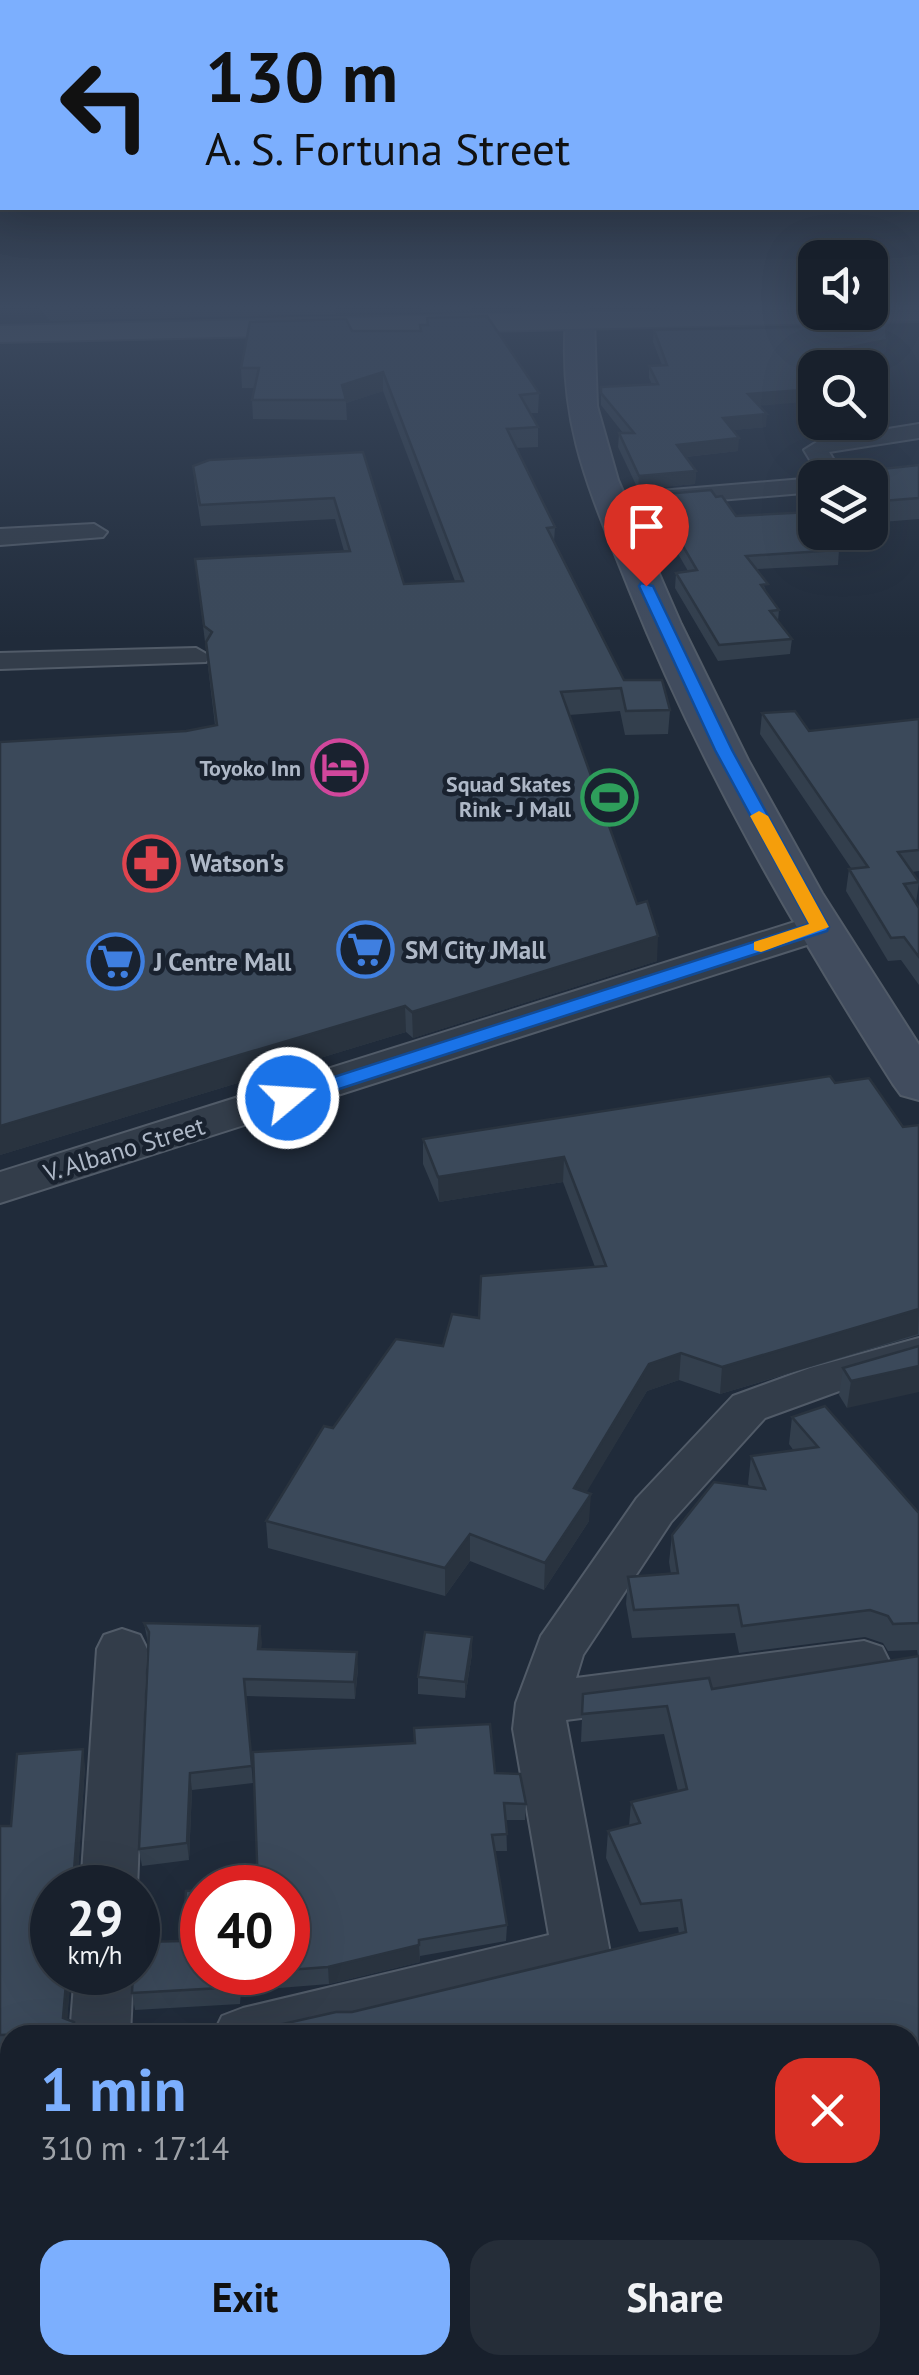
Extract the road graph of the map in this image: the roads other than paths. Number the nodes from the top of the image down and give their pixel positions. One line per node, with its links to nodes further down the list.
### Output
1 (584, 417): 5 (main road)
2 (919, 431): 3 (street)
3 (822, 460)
4 (798, 486): 5 (street)
5 (612, 502): 10 (main road)
6 (94, 532): 7 (street)
7 (0, 537)
8 (196, 656): 9 (street)
9 (0, 661)
10 (820, 927): 11 (main road); 12 (street, V. Albano Street)
11 (919, 1084)
12 (0, 1188)
13 (919, 1353): 16 (street)
14 (122, 1649): 17 (street)
15 (864, 1661): 16 (street)
16 (542, 1703): 20 (street)
17 (109, 1865)
18 (103, 1995): 19 (street)
19 (101, 2025)
20 (283, 2025)

